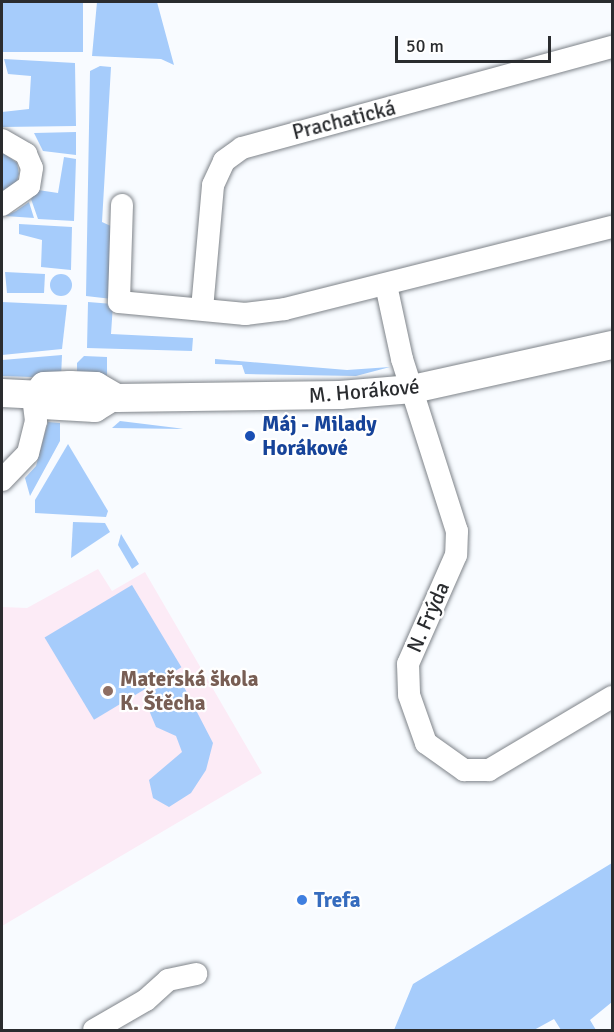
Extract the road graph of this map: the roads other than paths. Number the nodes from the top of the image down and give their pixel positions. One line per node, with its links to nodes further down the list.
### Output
1 (612, 47): 7 (street, Prachatická)
2 (2, 140): 3 (street)
3 (2, 205)
4 (122, 205): 7 (street)
5 (612, 227): 6 (street)
6 (386, 285): 7 (street); 9 (street)
7 (202, 309)
8 (612, 345): 9 (street, M. Horákové)
9 (413, 389): 11 (street, M. Horákové); 13 (street, N. Frýda)
10 (2, 393): 11 (street, M. Horákové)
11 (35, 395): 12 (street)
12 (2, 480)
13 (612, 697)
14 (196, 974): 15 (street)
15 (94, 1030)

